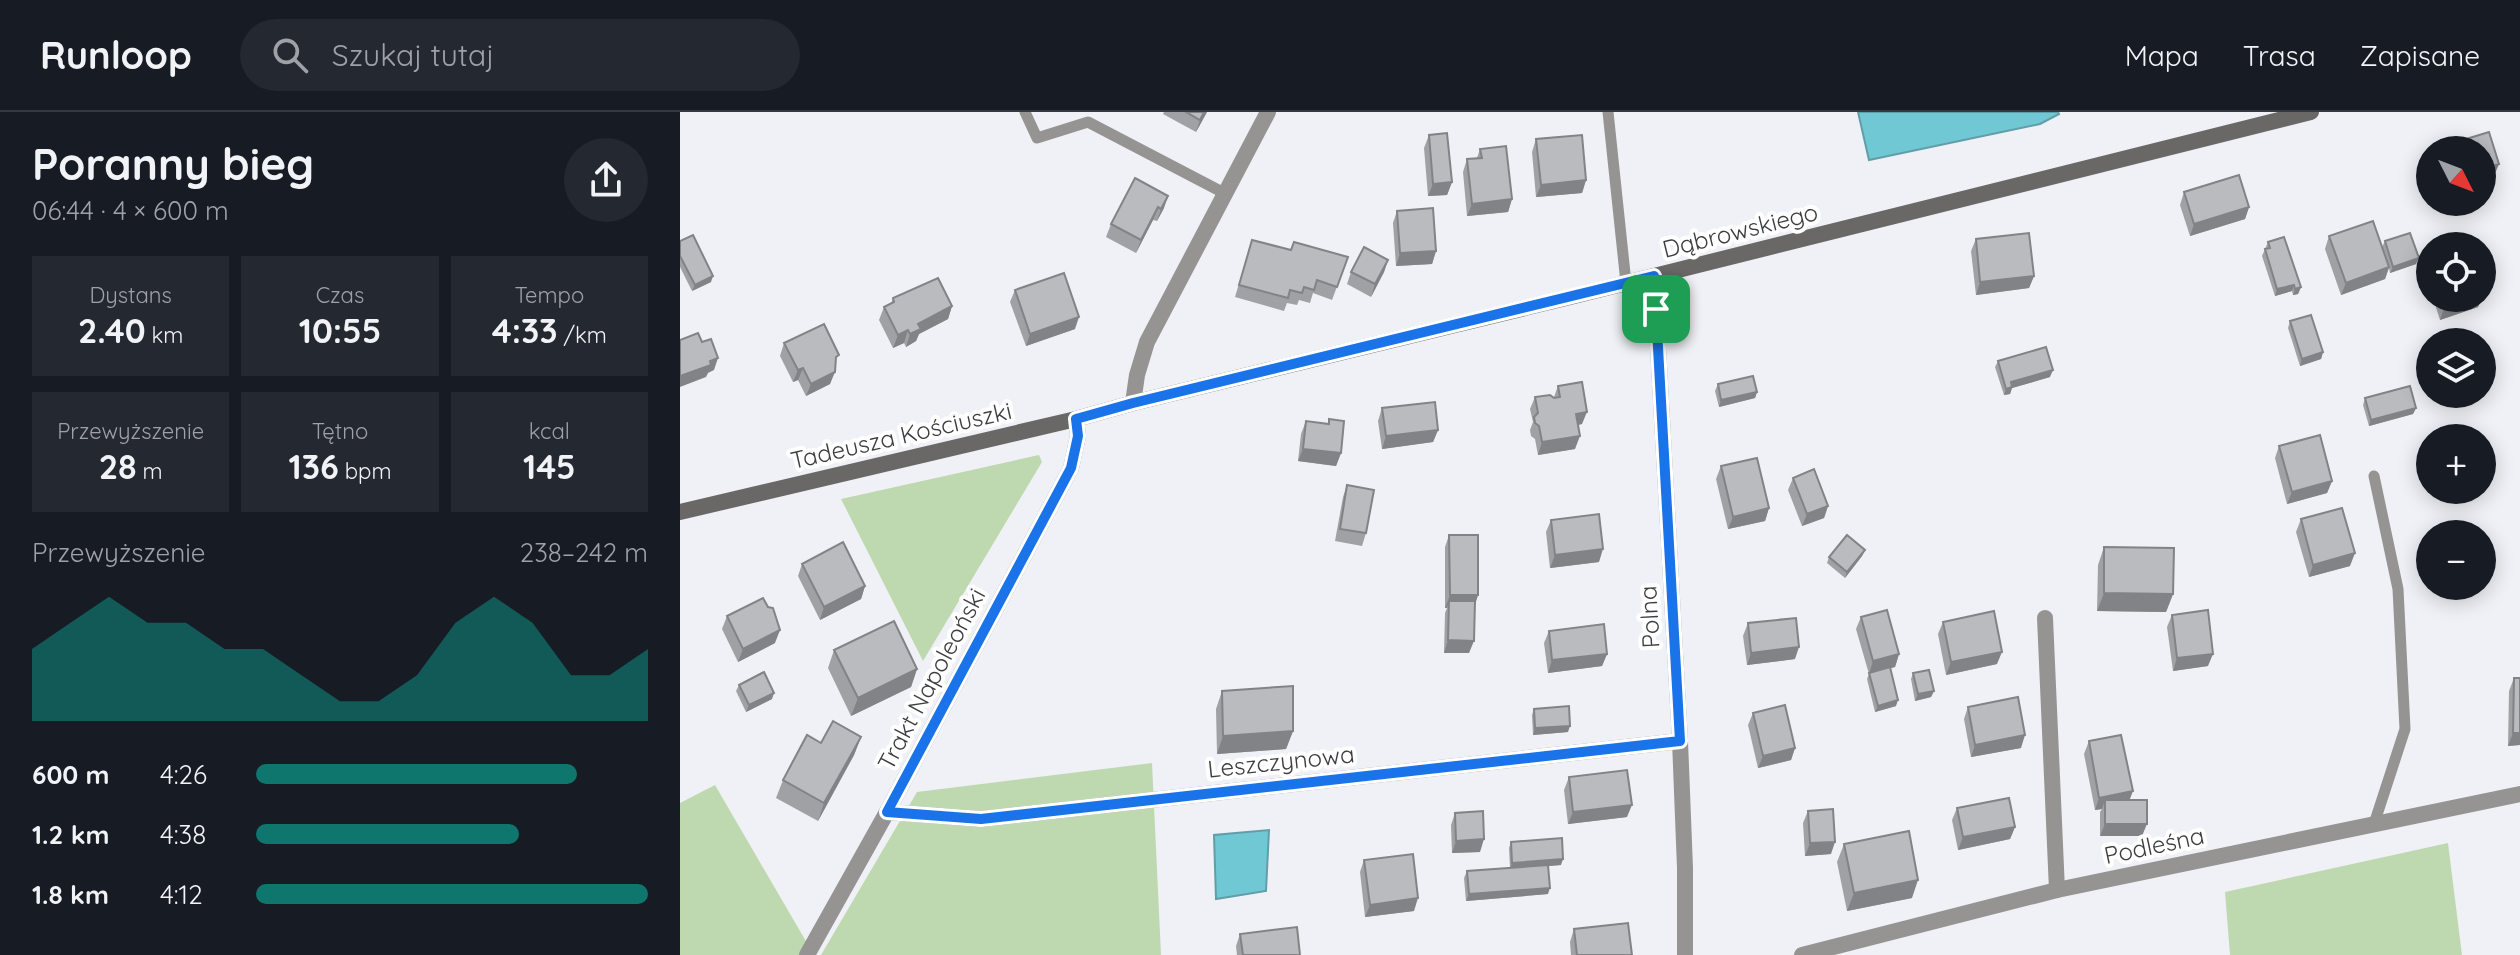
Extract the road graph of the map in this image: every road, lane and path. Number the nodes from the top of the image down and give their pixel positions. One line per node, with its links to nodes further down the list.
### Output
1 (1025, 112): 5 (lane)
2 (1268, 112): 5 (street)
3 (1608, 112): 7 (lane)
4 (2311, 112): 6 (street, Dąbrowskiego)
5 (1224, 193): 8 (street)
6 (1654, 276): 7 (street, Dąbrowskiego); 13 (street, Polna)
7 (1626, 283): 8 (street, Dąbrowskiego)
8 (1133, 403): 9 (street, Tadeusza Kościuszki)
9 (1076, 419): 11 (street, Tadeusza Kościuszki); 15 (street, Trakt Napoleoński)
10 (2374, 476): 16 (lane)
11 (680, 510)
12 (2045, 618): 17 (street)
13 (1680, 741): 15 (street, Leszczynowa); 19 (street, Polna)
14 (2520, 794): 16 (street, Podleśna)
15 (887, 812): 18 (street, Trakt Napoleoński)
16 (2374, 824): 17 (street, Podleśna)
17 (2057, 890): 20 (street, Podleśna)
18 (807, 955)
19 (1685, 955)
20 (1802, 955)

